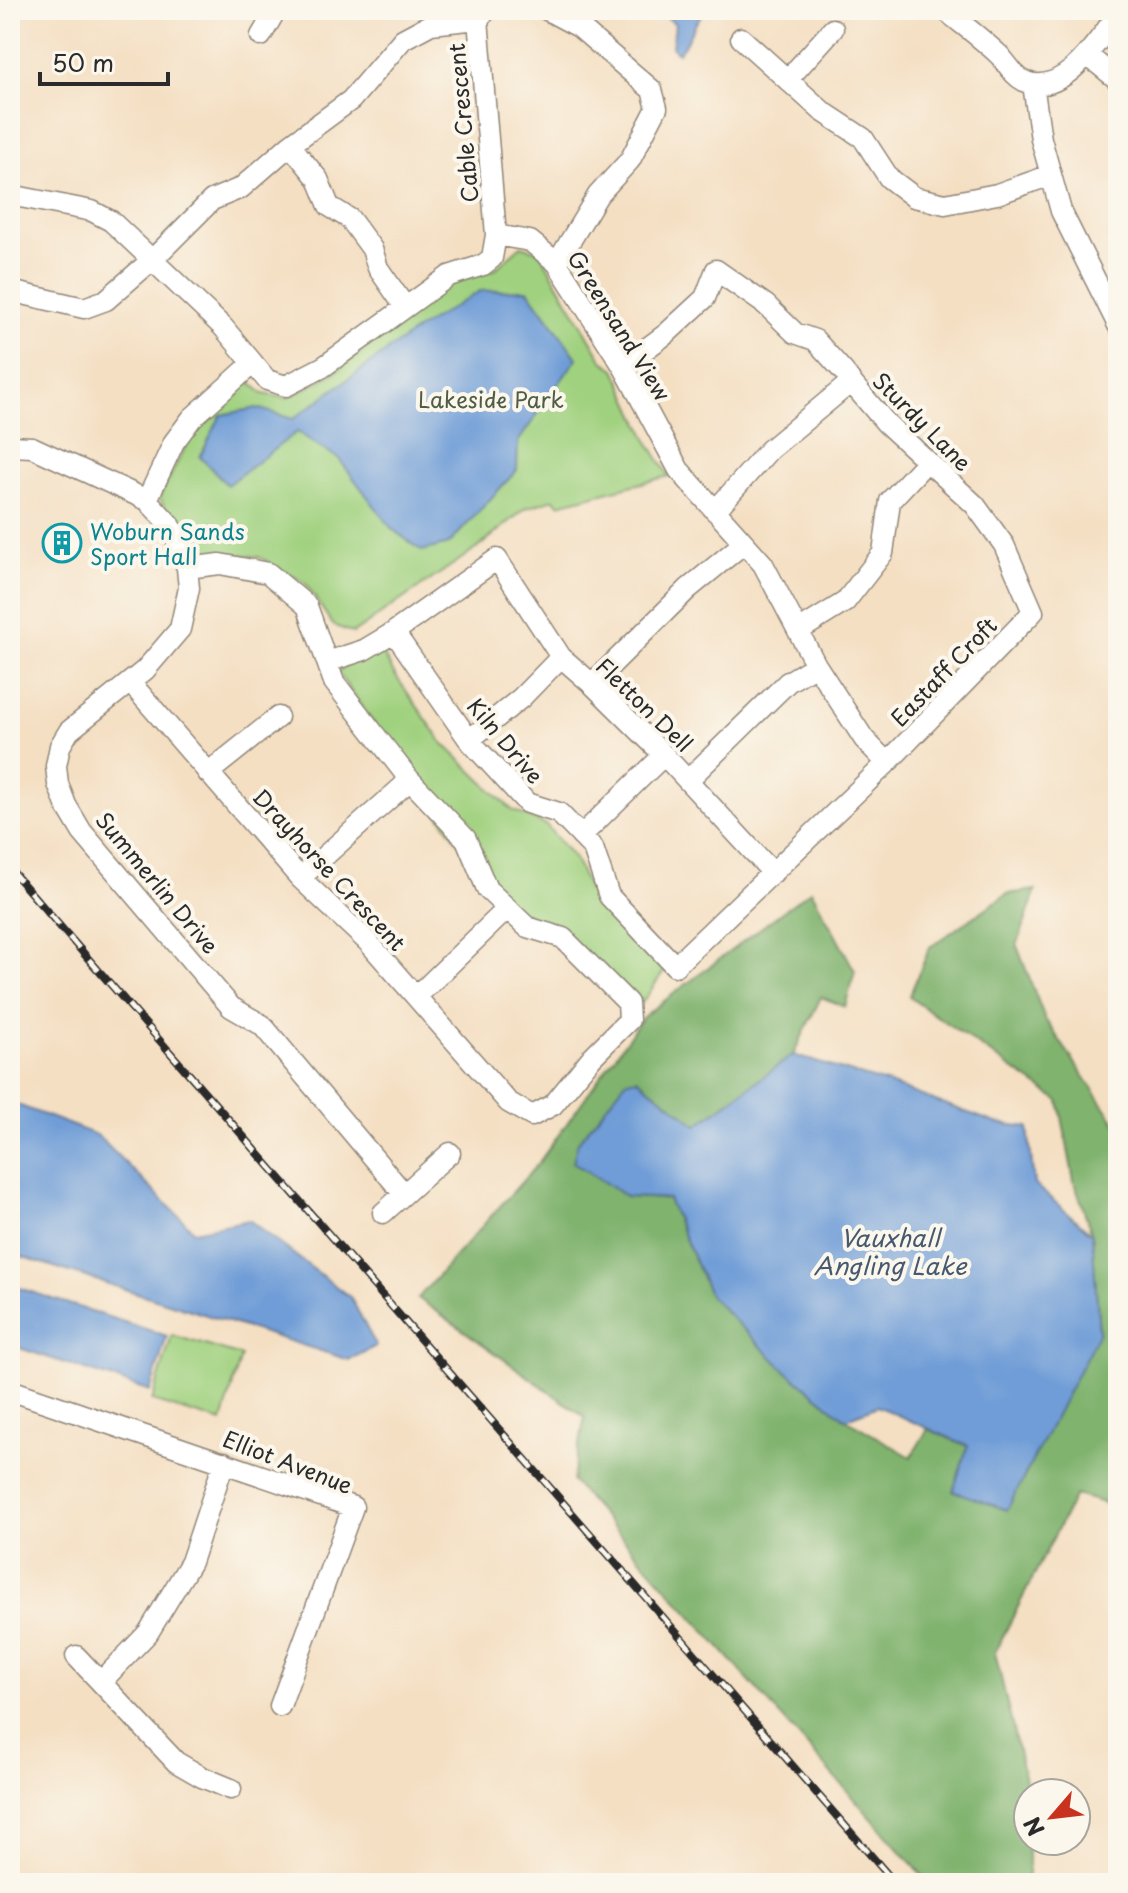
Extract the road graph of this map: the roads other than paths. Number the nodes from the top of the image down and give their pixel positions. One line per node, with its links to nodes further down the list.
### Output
1 (276, 10): 7 (street)
2 (547, 10): 18 (street)
3 (945, 10): 12 (street)
4 (482, 14): 13 (street); 16 (street, Cable Crescent)
5 (1118, 14): 9 (street)
6 (833, 29): 10 (street)
7 (261, 36)
8 (741, 38): 10 (street)
9 (1087, 55): 11 (street); 12 (street)
10 (789, 78): 14 (street)
11 (1118, 80)
12 (1033, 84): 14 (street)
13 (290, 145): 17 (street); 21 (street)
14 (1051, 175): 20 (street)
15 (10, 195): 17 (street)
16 (496, 235): 18 (street, Greensand View); 21 (street)
17 (153, 259): 19 (street); 23 (street)
18 (557, 263): 24 (street, Greensand View)
19 (10, 291)
20 (1112, 298): 22 (street)
21 (405, 307): 23 (street)
22 (1118, 325)
23 (253, 363): 28 (street)
24 (623, 366): 25 (street); 29 (street, Greensand View)
25 (851, 382): 27 (street, Sturdy Lane); 29 (street, Sturdy Lane)
26 (10, 446): 28 (street, Summerlin Drive)
27 (927, 461): 32 (street, Sturdy Lane); 33 (street)
28 (147, 500): 31 (street, Summerlin Drive)
29 (715, 511): 30 (street, Greensand View)
30 (744, 543): 33 (street, Greensand View); 39 (street)
31 (187, 568): 36 (street, Drayhorse Crescent); 38 (street, Summerlin Drive)
32 (1033, 612): 43 (street, Eastaff Croft)
33 (800, 630): 37 (street, Greensand View)
34 (394, 632): 35 (street, Fletton Dell); 36 (street); 41 (street, Kiln Drive)
35 (561, 657): 39 (street, Fletton Dell); 41 (street)
36 (327, 662): 45 (street, Drayhorse Crescent)
37 (816, 665): 43 (street, Greensand View); 46 (street)
38 (130, 682): 44 (street, Drayhorse Crescent); 53 (street, Summerlin Drive)
39 (592, 684): 42 (street, Fletton Dell)
40 (278, 717): 44 (street)
41 (469, 740): 47 (street, Kiln Drive)
42 (664, 755): 46 (street, Fletton Dell); 47 (street)
43 (887, 763): 48 (street)
44 (208, 773): 49 (street, Drayhorse Crescent)
45 (410, 780): 49 (street); 50 (street, Drayhorse Crescent)
46 (688, 780): 48 (street, Fletton Dell)
47 (581, 836): 48 (street, Kiln Drive)
48 (773, 873)
49 (300, 878): 51 (street, Drayhorse Crescent)
50 (507, 909): 51 (street); 51 (street, Drayhorse Crescent)
51 (417, 996)
52 (450, 1153): 53 (street)
53 (404, 1194): 54 (street)
54 (383, 1213)
55 (10, 1390): 56 (street, Elliot Avenue)
56 (224, 1462): 58 (street); 59 (street, Elliot Avenue)
57 (76, 1656): 58 (street)
58 (101, 1682): 60 (street)
59 (280, 1706)
60 (231, 1789)

